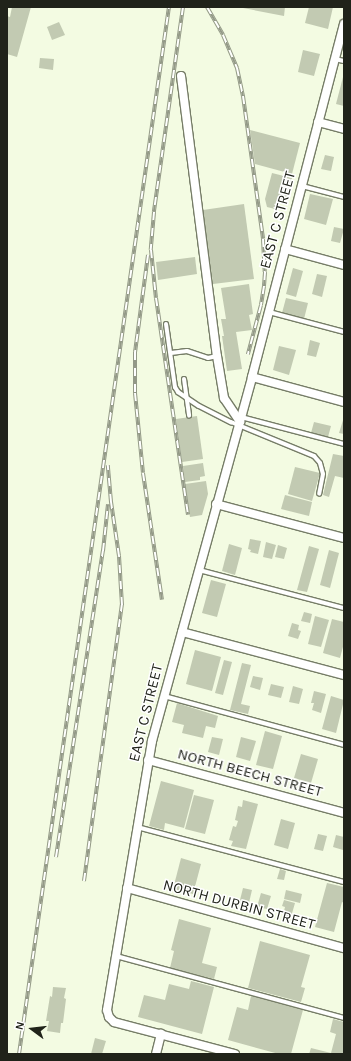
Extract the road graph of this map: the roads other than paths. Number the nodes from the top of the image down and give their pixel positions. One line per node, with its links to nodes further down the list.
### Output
1 (344, 24): 2 (street, EAST C STREET)
2 (335, 58): 3 (lane); 5 (street, EAST C STREET)
3 (344, 61)
4 (181, 76): 15 (street)
5 (318, 122): 6 (street); 7 (street, EAST C STREET)
6 (344, 129)
7 (302, 186): 8 (lane); 9 (street, EAST C STREET)
8 (344, 197)
9 (285, 249): 10 (street); 11 (street, EAST C STREET)
10 (344, 265)
11 (269, 312): 13 (lane); 16 (street, EAST C STREET)
12 (166, 324): 14 (lane)
13 (344, 332)
14 (171, 353): 15 (lane); 18 (lane)
15 (217, 356): 21 (street)
16 (252, 377): 19 (street); 21 (street, EAST C STREET)
17 (184, 379): 18 (lane)
18 (187, 399): 20 (lane); 21 (lane)
19 (344, 402)
20 (189, 416)
21 (240, 421): 22 (lane); 23 (lane); 24 (street, EAST C STREET)
22 (344, 444)
23 (319, 494)
24 (216, 504): 25 (street); 26 (street, EAST C STREET)
25 (344, 538)
26 (199, 569): 27 (lane); 28 (street, EAST C STREET)
27 (344, 608)
28 (182, 632): 29 (street); 30 (street, EAST C STREET)
29 (344, 675)
30 (164, 696): 31 (lane); 32 (street, EAST C STREET)
31 (344, 745)
32 (148, 760): 33 (street, NORTH BEECH STREET); 34 (street, EAST C STREET)
33 (344, 813)
34 (137, 827): 35 (lane); 36 (street, EAST C STREET)
35 (344, 882)
36 (127, 888): 37 (street, NORTH DURBIN STREET); 38 (street, EAST C STREET)
37 (344, 948)
38 (115, 956): 39 (lane); 40 (street, EAST C STREET)
39 (344, 1018)
40 (161, 1034): 41 (street); 42 (street)
41 (156, 1054)
42 (235, 1054)

